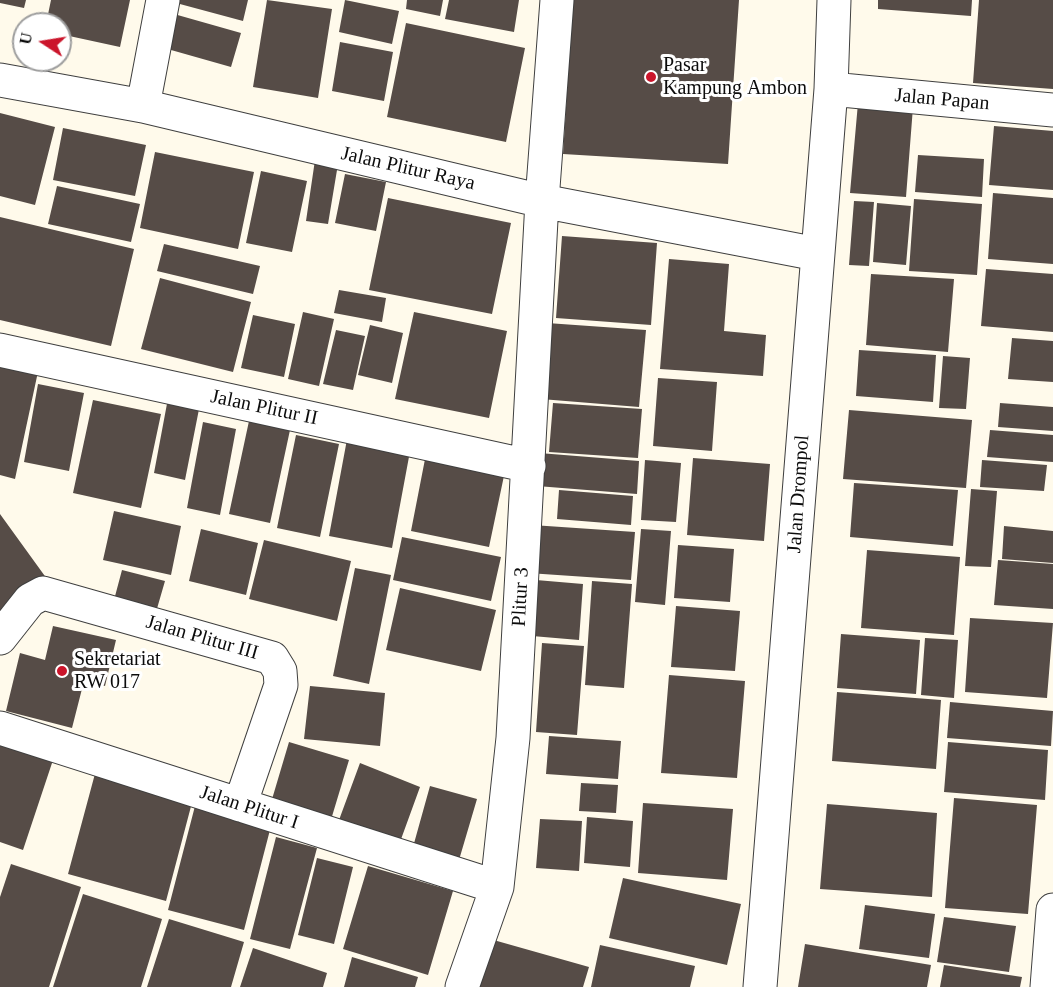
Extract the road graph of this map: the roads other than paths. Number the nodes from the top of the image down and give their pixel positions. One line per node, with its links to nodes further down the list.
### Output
1 (163, 0): 6 (street)
2 (557, 0): 8 (street, Plitur 3)
3 (834, 0): 5 (street, Jalan Drompol)
4 (0, 80): 6 (street, Jalan Plitur Raya)
5 (831, 89): 7 (street, Jalan Papan); 9 (street, Jalan Drompol)
6 (143, 106): 8 (street, Jalan Plitur Raya)
7 (1053, 110)
8 (542, 201): 9 (street, Jalan Plitur Raya); 11 (street, Plitur 3)
9 (818, 254): 18 (street, Jalan Drompol)
10 (0, 350): 11 (street, Jalan Plitur II)
11 (529, 466): 15 (street, Plitur 3)
12 (0, 638): 14 (street, Jalan Plitur III)
13 (0, 728): 14 (street, Jalan Plitur I)
14 (240, 805): 15 (street, Jalan Plitur I)
15 (497, 887): 17 (street, Plitur 3)
16 (1053, 910): 19 (street)
17 (462, 987)
18 (760, 987)
19 (1047, 987)

